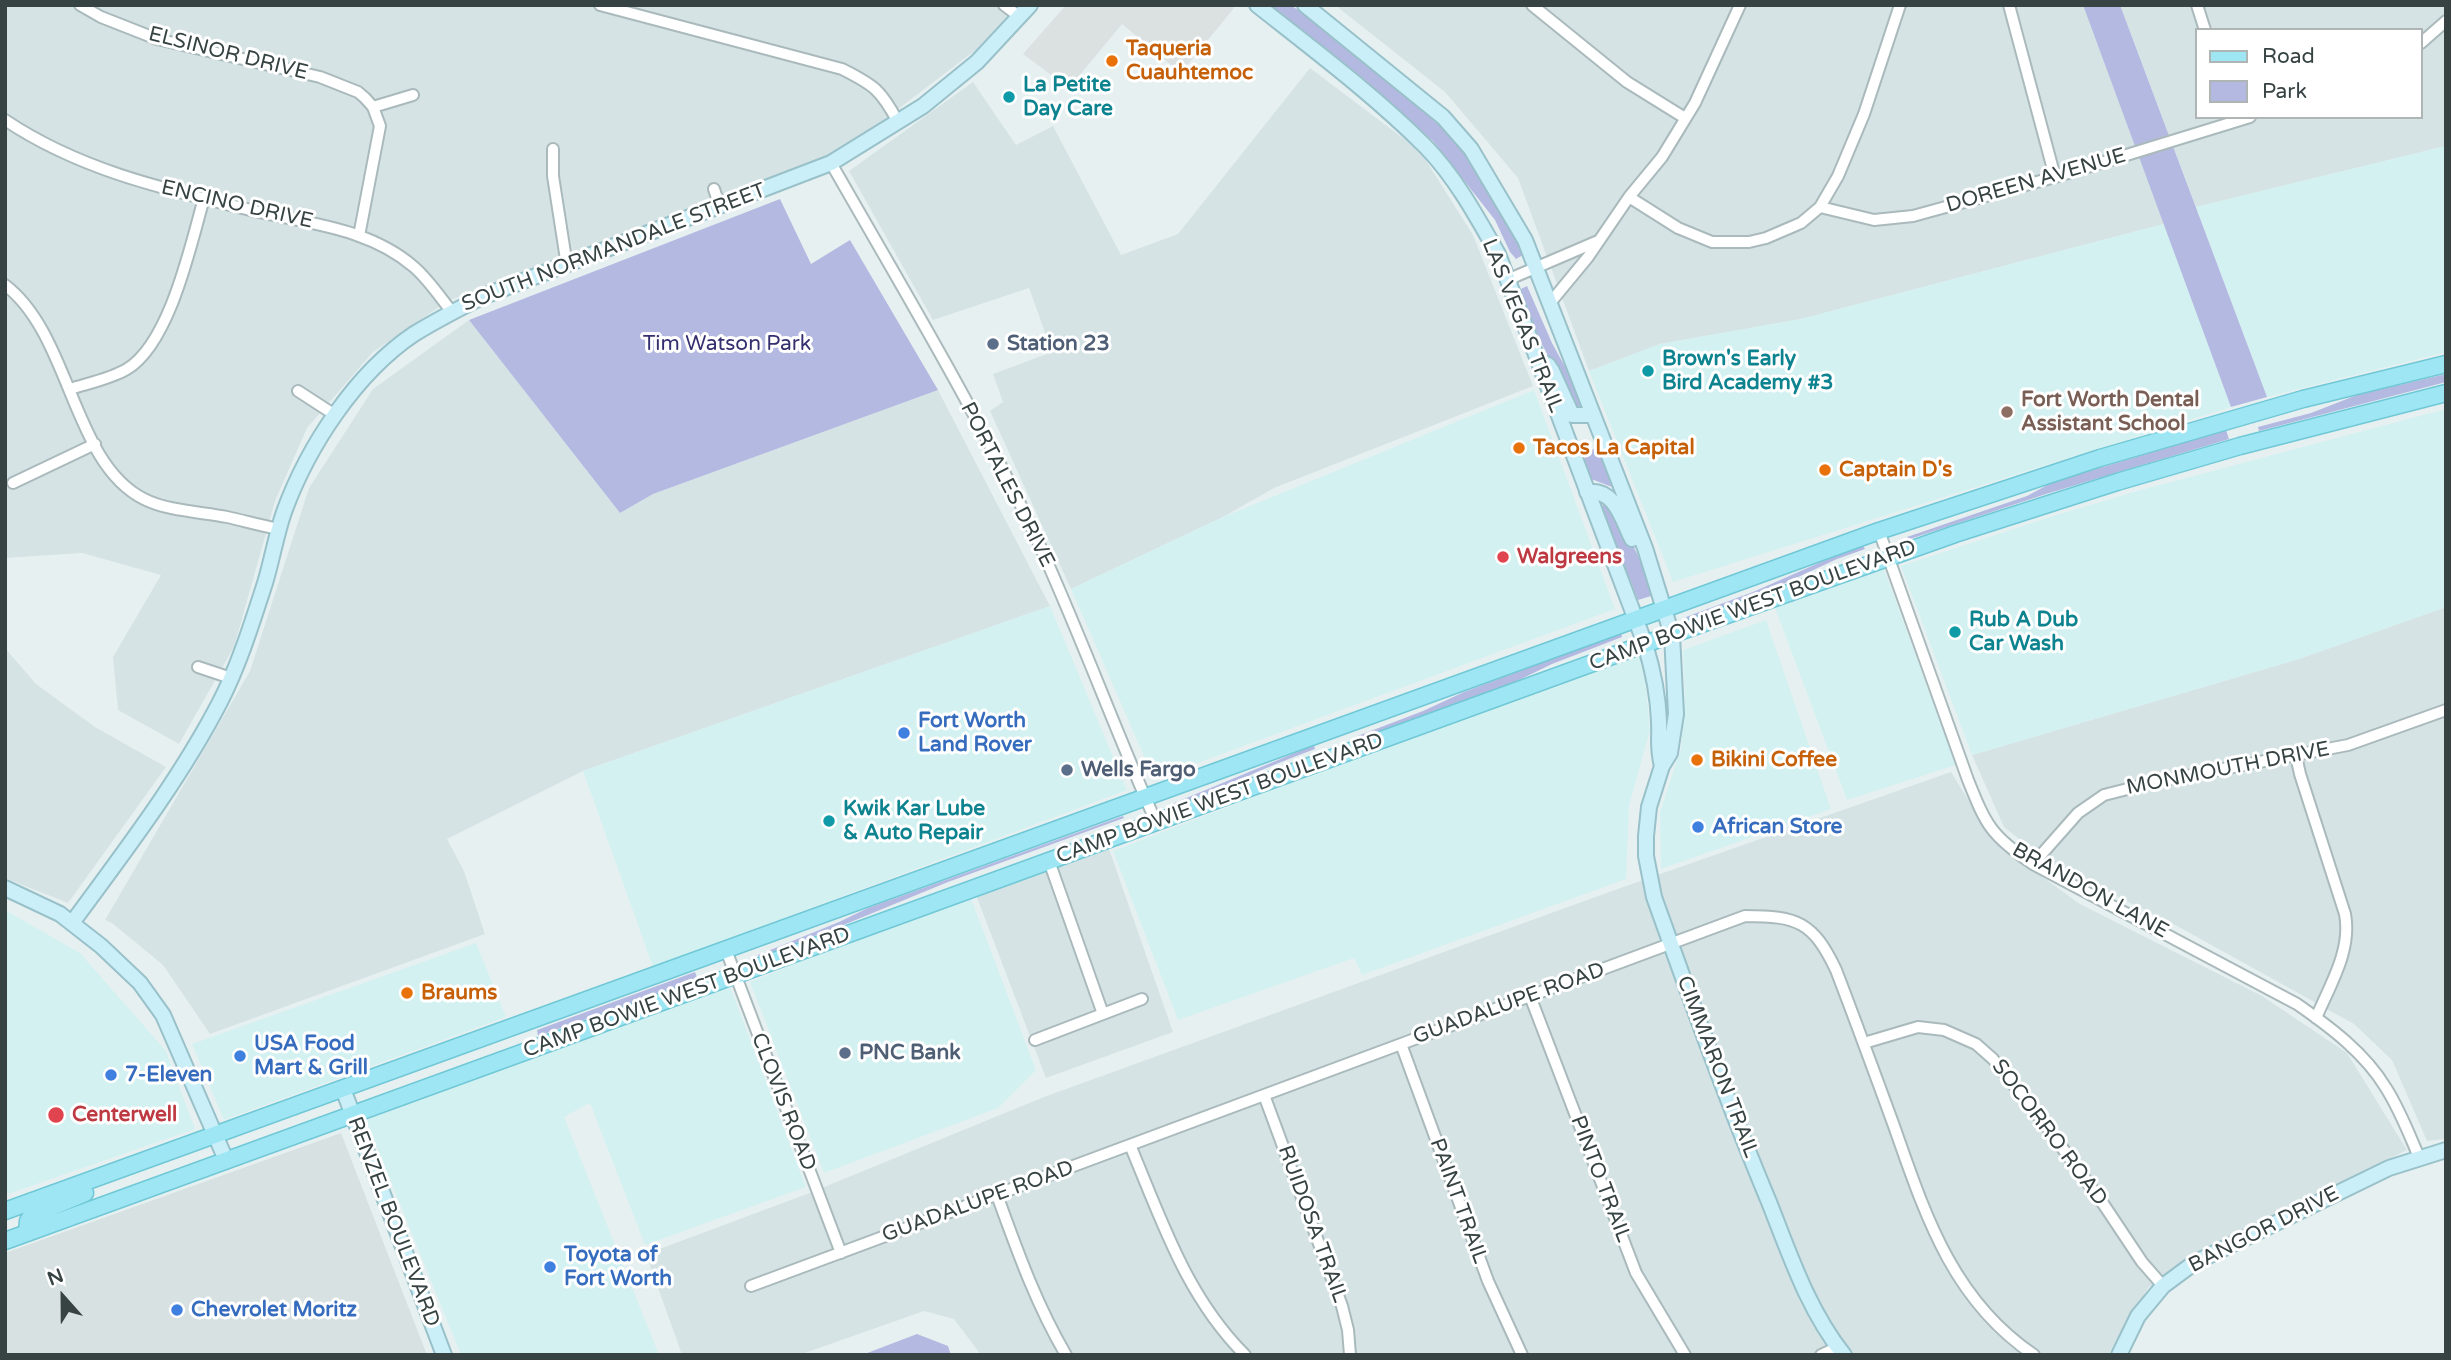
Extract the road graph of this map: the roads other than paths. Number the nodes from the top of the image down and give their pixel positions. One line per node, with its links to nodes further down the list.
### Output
1 (80, 5): 17 (street, ELSINOR DRIVE)
2 (600, 5): 21 (street)
3 (1004, 5): 12 (street)
4 (1030, 5): 12 (street, SOUTH NORMANDALE STREET)
5 (1257, 5): 34 (street, LAS VEGAS TRAIL)
6 (1305, 5): 33 (street, LAS VEGAS TRAIL)
7 (1532, 5): 18 (street)
8 (1740, 5): 18 (street)
9 (1900, 5): 29 (street)
10 (2009, 5): 24 (street)
11 (2197, 5): 14 (street)
12 (1020, 17): 21 (street, SOUTH NORMANDALE STREET)
13 (2446, 21): 15 (street)
14 (2204, 28)
15 (2423, 41)
16 (413, 95): 17 (street)
17 (373, 107): 30 (street)
18 (1685, 118): 26 (street)
19 (2234, 119): 24 (street, DOREEN AVENUE)
20 (5, 120): 27 (street, ENCINO DRIVE)
21 (898, 122): 23 (street, SOUTH NORMANDALE STREET)
22 (553, 149): 32 (street)
23 (831, 163): 28 (street, SOUTH NORMANDALE STREET); 65 (street, PORTALES DRIVE)
24 (2055, 177): 29 (street, DOREEN AVENUE)
25 (714, 189): 28 (street)
26 (1629, 197): 29 (street); 31 (street)
27 (204, 198): 30 (street, ENCINO DRIVE); 40 (street)
28 (720, 207): 32 (street, SOUTH NORMANDALE STREET)
29 (1820, 207)
30 (359, 236): 37 (street, ENCINO DRIVE)
31 (1598, 241): 33 (street); 36 (street)
32 (566, 266): 37 (street, SOUTH NORMANDALE STREET)
33 (1536, 269): 34 (street); 36 (street, LAS VEGAS TRAIL)
34 (1507, 280): 38 (street, LAS VEGAS TRAIL)
35 (5, 285): 40 (street)
36 (1550, 303): 45 (street, LAS VEGAS TRAIL)
37 (452, 312): 44 (street, SOUTH NORMANDALE STREET)
38 (1536, 359): 45 (street); 49 (street, LAS VEGAS TRAIL)
39 (2446, 364): 43 (main road, CAMP BOWIE WEST BOULEVARD)
40 (70, 389): 46 (street)
41 (298, 391): 44 (street)
42 (2446, 393): 47 (main road, CAMP BOWIE WEST BOULEVARD)
43 (2302, 399): 47 (main road); 51 (main road, CAMP BOWIE WEST BOULEVARD)
44 (335, 415): 50 (street, SOUTH NORMANDALE STREET)
45 (1593, 415): 52 (street, LAS VEGAS TRAIL)
46 (95, 444): 48 (street); 50 (street)
47 (2240, 446): 53 (main road, CAMP BOWIE WEST BOULEVARD)
48 (13, 483)
49 (1587, 492): 52 (street); 55 (street, LAS VEGAS TRAIL)
50 (279, 529): 59 (street, SOUTH NORMANDALE STREET)
51 (1879, 531): 53 (street, BRANDON LANE); 54 (main road, CAMP BOWIE WEST BOULEVARD)
52 (1645, 548): 54 (street, LAS VEGAS TRAIL)
53 (1888, 557): 56 (main road, CAMP BOWIE WEST BOULEVARD); 68 (street, BRANDON LANE)
54 (1664, 609): 55 (main road, CAMP BOWIE WEST BOULEVARD); 56 (street, LAS VEGAS TRAIL)
55 (1636, 619): 57 (street, LAS VEGAS TRAIL); 61 (main road, CAMP BOWIE WEST BOULEVARD)
56 (1672, 635): 57 (main road, CAMP BOWIE WEST BOULEVARD); 64 (street, CIMMARON TRAIL)
57 (1645, 644): 62 (main road, CAMP BOWIE WEST BOULEVARD); 64 (street, CIMMARON TRAIL)
58 (198, 667): 59 (street)
59 (231, 678): 70 (street, SOUTH NORMANDALE STREET)
60 (2446, 710): 63 (street, MONMOUTH DRIVE)
61 (1333, 730): 62 (main road); 65 (main road, CAMP BOWIE WEST BOULEVARD)
62 (1343, 754): 66 (main road, CAMP BOWIE WEST BOULEVARD)
63 (2296, 757): 68 (street, MONMOUTH DRIVE); 77 (street)
64 (1662, 766): 71 (street, CIMMARON TRAIL)
65 (1145, 798): 66 (street, PORTALES DRIVE); 72 (main road, CAMP BOWIE WEST BOULEVARD)
66 (1156, 822): 67 (main road, CAMP BOWIE WEST BOULEVARD)
67 (1049, 861): 73 (main road, CAMP BOWIE WEST BOULEVARD); 76 (street)
68 (2033, 864): 77 (street, BRANDON LANE)
69 (5, 888): 70 (street)
70 (72, 923): 86 (street)
71 (1671, 944): 74 (street, GUADALUPE ROAD); 80 (street, GUADALUPE ROAD); 99 (street, CIMMARON TRAIL)
72 (726, 950): 73 (street, CLOVIS ROAD); 78 (main road, CAMP BOWIE WEST BOULEVARD)
73 (736, 976): 82 (main road, CAMP BOWIE WEST BOULEVARD); 96 (street, CLOVIS ROAD)
74 (1530, 996): 81 (street, GUADALUPE ROAD); 105 (street, PINTO TRAIL)
75 (1142, 999): 76 (street)
76 (1103, 1014): 79 (street)
77 (2316, 1018): 89 (street, BRANDON LANE)
78 (499, 1033): 82 (main road); 83 (main road, CAMP BOWIE WEST BOULEVARD)
79 (1035, 1040)
80 (1864, 1043): 98 (street, SOCORRO ROAD); 107 (street, GUADALUPE ROAD)
81 (1401, 1044): 84 (street, GUADALUPE ROAD); 104 (street, PAINT TRAIL)
82 (509, 1058): 85 (main road, CAMP BOWIE WEST BOULEVARD)
83 (343, 1089): 85 (street, RENZEL BOULEVARD); 86 (main road, CAMP BOWIE WEST BOULEVARD)
84 (1264, 1095): 87 (street, GUADALUPE ROAD); 103 (street, RUIDOSA TRAIL)
85 (352, 1116): 90 (main road, CAMP BOWIE WEST BOULEVARD); 100 (street, RENZEL BOULEVARD)
86 (215, 1136): 90 (street); 91 (main road, CAMP BOWIE WEST BOULEVARD)
87 (1130, 1145): 92 (street, GUADALUPE ROAD); 102 (street)
88 (2446, 1150): 89 (street, BANGOR DRIVE)
89 (2419, 1157): 98 (street, BANGOR DRIVE)
90 (226, 1160): 94 (main road, CAMP BOWIE WEST BOULEVARD)
91 (93, 1179): 93 (main road, CAMP BOWIE WEST BOULEVARD); 94 (main road)
92 (997, 1195): 96 (street, GUADALUPE ROAD); 101 (street)
93 (5, 1211)
94 (27, 1233): 95 (main road, CAMP BOWIE WEST BOULEVARD)
95 (5, 1241)
96 (841, 1253): 97 (street, GUADALUPE ROAD)
97 (751, 1286)
98 (2163, 1286): 108 (street, BANGOR DRIVE)
99 (1841, 1351): 106 (street)
100 (444, 1355)
101 (1066, 1355)
102 (1245, 1355)
103 (1350, 1355)
104 (1521, 1355)
105 (1685, 1355)
106 (1821, 1355)
107 (2034, 1355)
108 (2119, 1355)

